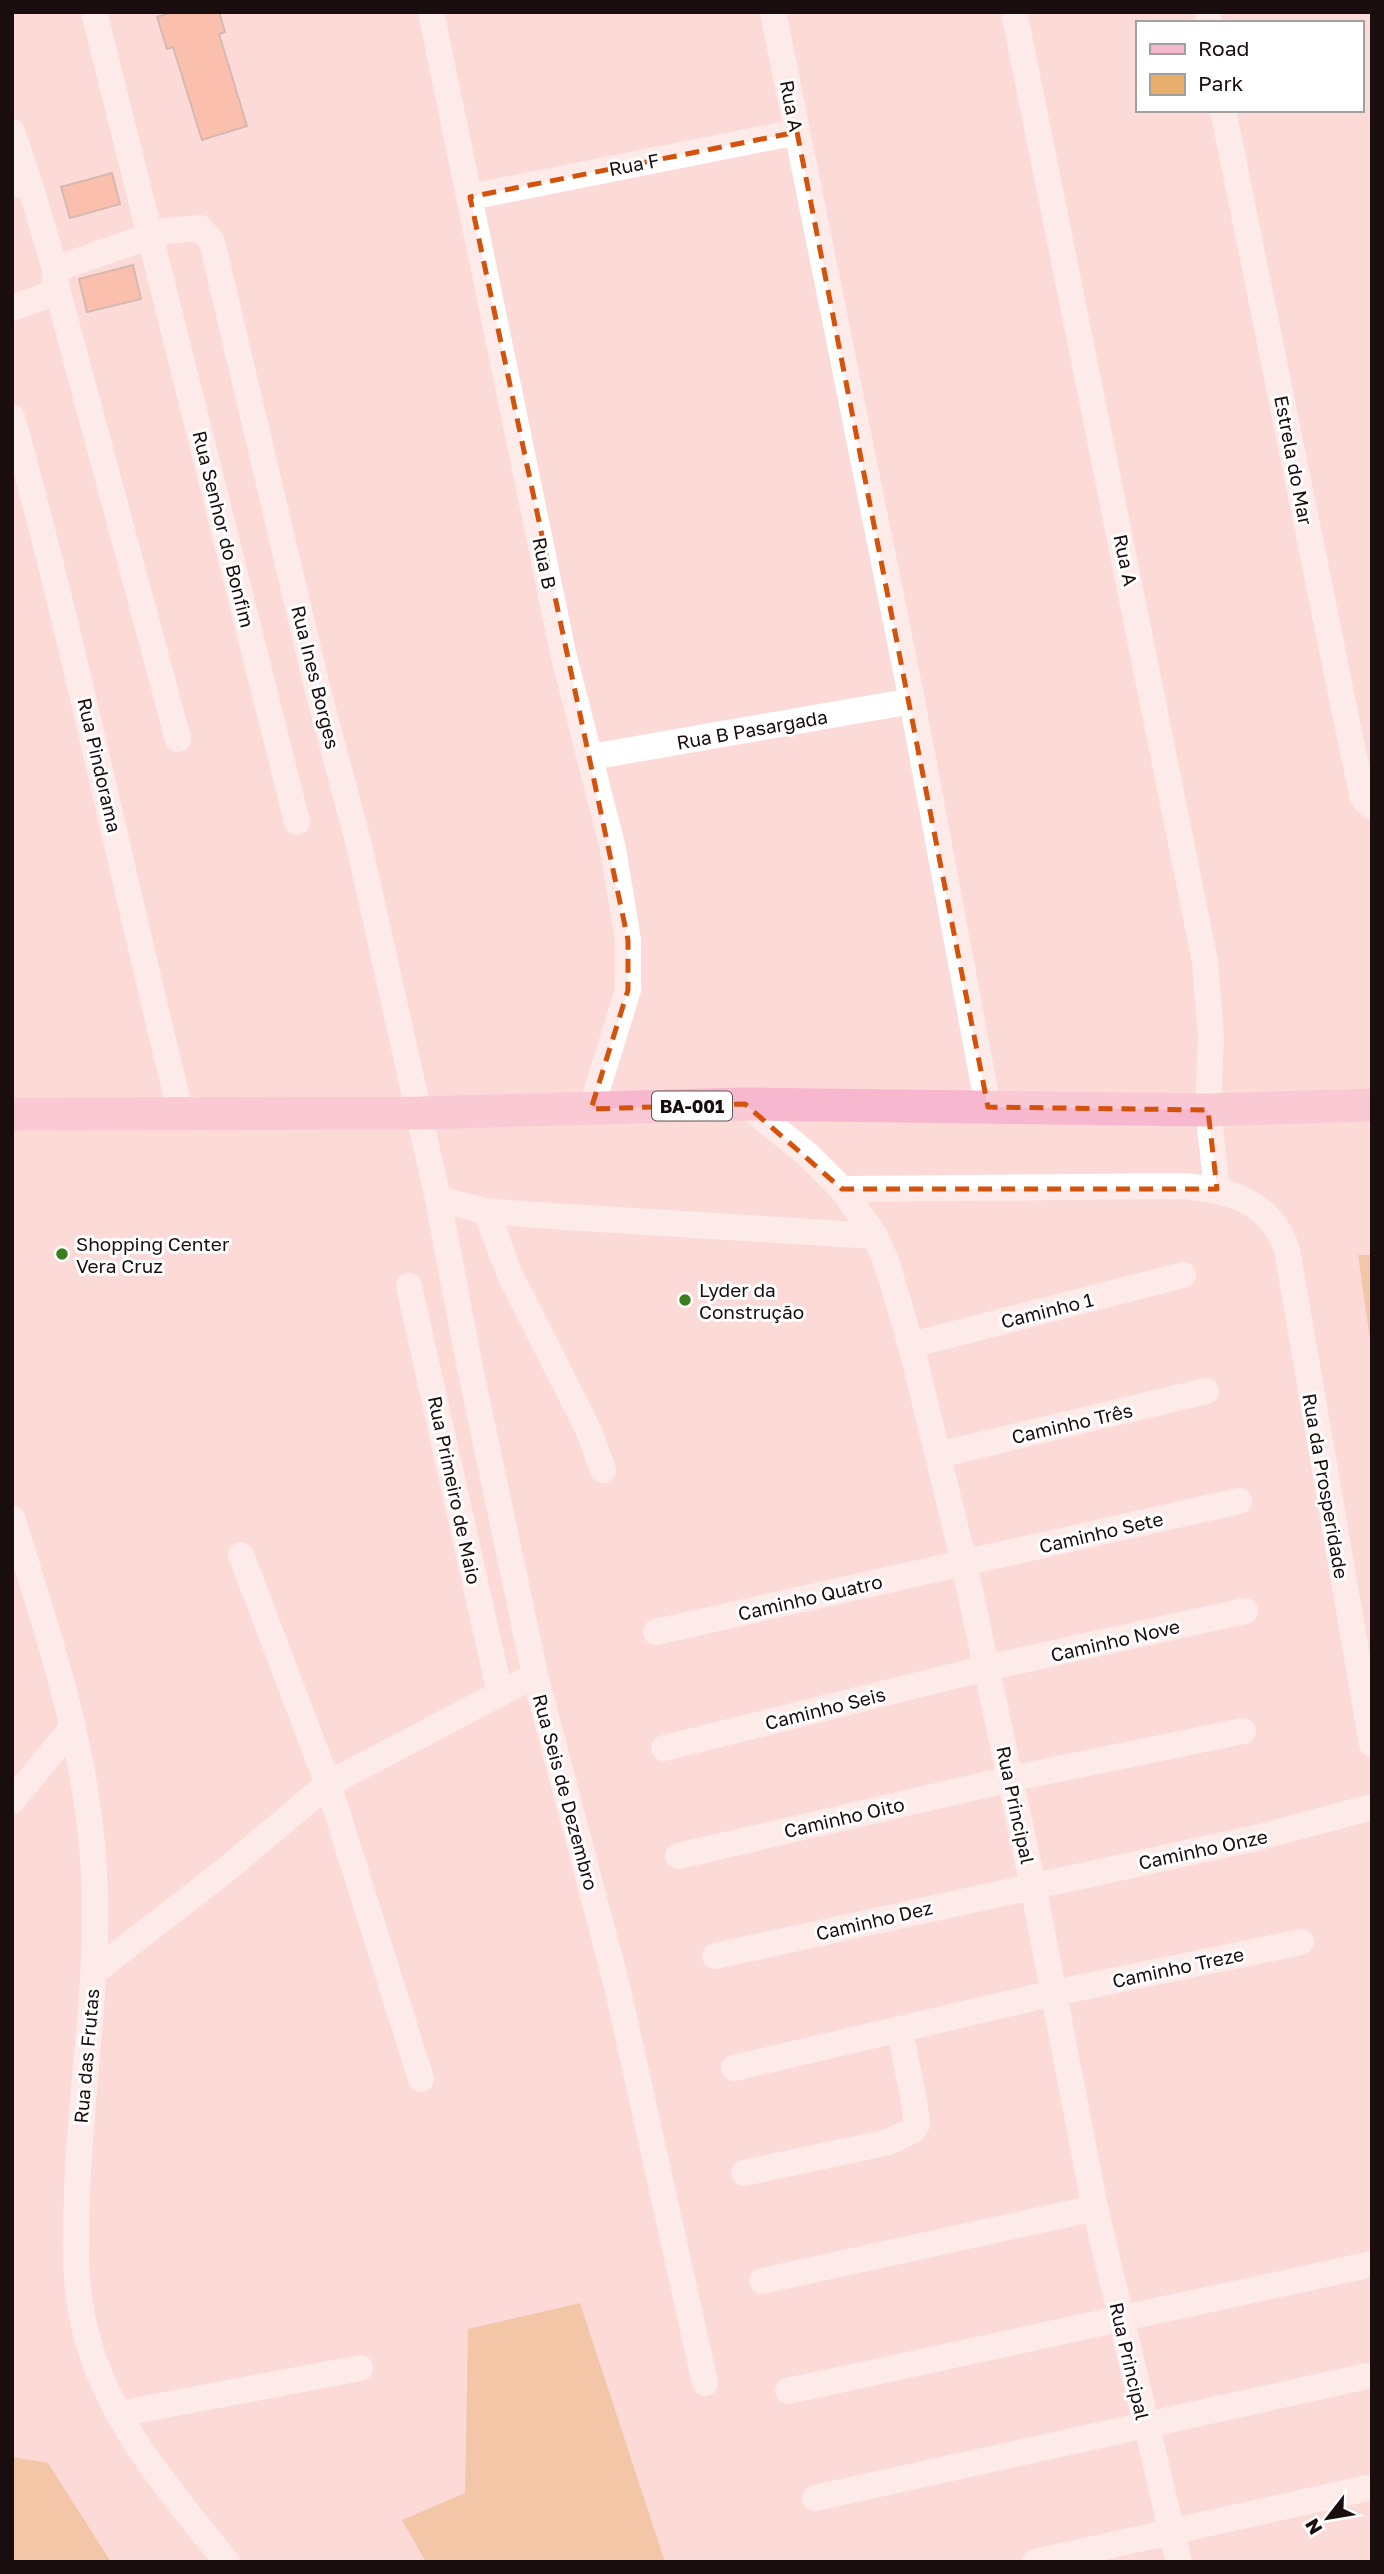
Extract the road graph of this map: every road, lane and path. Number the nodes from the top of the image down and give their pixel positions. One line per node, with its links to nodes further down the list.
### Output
1 (94, 12): 10 (street, Rua Senhor do Bonfim)
2 (431, 12): 9 (street, Rua B)
3 (773, 12): 7 (street, Rua A)
4 (1014, 12): 23 (street, Rua A)
5 (1223, 112): 17 (street, Estrela do Mar)
6 (12, 132): 8 (street)
7 (797, 132): 9 (street, Rua F); 14 (street, Rua A)
8 (20, 184): 11 (street)
9 (470, 197): 16 (street, Rua B)
10 (151, 236): 11 (street); 18 (street, Rua Senhor do Bonfim); 24 (street, Rua Ines Borges)
11 (55, 277): 12 (street); 15 (street)
12 (12, 308)
13 (12, 417): 26 (street, Rua Pindorama)
14 (912, 701): 16 (street, Rua B Pasargada); 21 (street, Rua A)
15 (178, 739)
16 (591, 757): 22 (street, Rua B)
17 (1372, 807)
18 (297, 822)
19 (1363, 1100): 23 (main road, BA-001)
20 (745, 1104): 21 (main road, BA-001); 22 (main road, BA-001); 27 (street, Rua Principal)
21 (988, 1107): 23 (main road, BA-001)
22 (591, 1110): 24 (main road, BA-001)
23 (1208, 1110): 28 (street, Rua A)
24 (420, 1113): 26 (main road, BA-001); 29 (street, Rua Ines Borges)
25 (12, 1114): 26 (main road, BA-001)
26 (181, 1114)
27 (842, 1189): 28 (street); 31 (street, Rua Principal)
28 (1217, 1189): 49 (street, Rua da Prosperidade)
29 (438, 1199): 30 (street); 45 (street, Rua Seis de Dezembro)
30 (486, 1211): 31 (street); 37 (street)
31 (875, 1237): 34 (street, Rua Principal)
32 (1183, 1275): 34 (street, Caminho 1)
33 (410, 1286): 46 (street, Rua Primeiro de Maio)
34 (911, 1345): 36 (street, Rua Principal)
35 (1206, 1391): 36 (street, Caminho Três)
36 (939, 1455): 41 (street, Rua Principal)
37 (603, 1470)
38 (1239, 1502): 41 (street, Caminho Sete)
39 (12, 1518): 47 (street, Rua das Frutas)
40 (242, 1555): 52 (street)
41 (964, 1563): 43 (street, Caminho Quatro); 44 (street, Rua Principal)
42 (1245, 1611): 44 (street, Caminho Nove)
43 (656, 1632)
44 (986, 1668): 50 (street, Caminho Seis); 51 (street, Rua Principal)
45 (535, 1675): 46 (street); 71 (street, Rua Seis de Dezembro)
46 (500, 1694): 52 (street)
47 (72, 1728): 53 (street); 59 (street, Rua das Frutas)
48 (1243, 1731): 51 (street, Caminho Oito)
49 (1372, 1744)
50 (664, 1748)
51 (1010, 1779): 55 (street, Caminho Oito); 56 (street, Rua Principal)
52 (328, 1784): 59 (street); 63 (street)
53 (12, 1801)
54 (1372, 1807): 56 (street, Caminho Onze)
55 (678, 1856)
56 (1033, 1886): 58 (street, Caminho Dez); 60 (street, Rua Principal)
57 (1301, 1941): 60 (street, Caminho Treze)
58 (715, 1956)
59 (94, 1972): 73 (street, Rua das Frutas)
60 (1054, 1993): 61 (street, Caminho Treze); 65 (street, Rua Principal)
61 (900, 2031): 62 (street, Caminho Treze); 64 (street)
62 (734, 2068)
63 (421, 2079)
64 (744, 2173)
65 (1096, 2208): 67 (street); 68 (street, Rua Principal)
66 (1372, 2264): 68 (street)
67 (762, 2281)
68 (1120, 2318): 72 (street); 74 (street, Rua Principal)
69 (360, 2368): 73 (street)
70 (1372, 2375): 74 (street)
71 (705, 2383)
72 (788, 2390)
73 (118, 2414): 78 (street, Rua das Frutas)
74 (1145, 2426): 76 (street); 77 (street, Rua Principal)
75 (1372, 2487): 77 (street)
76 (815, 2498)
77 (1172, 2530): 79 (street); 80 (street, Rua Principal)
78 (227, 2562)
79 (1035, 2562)
80 (1179, 2562)

